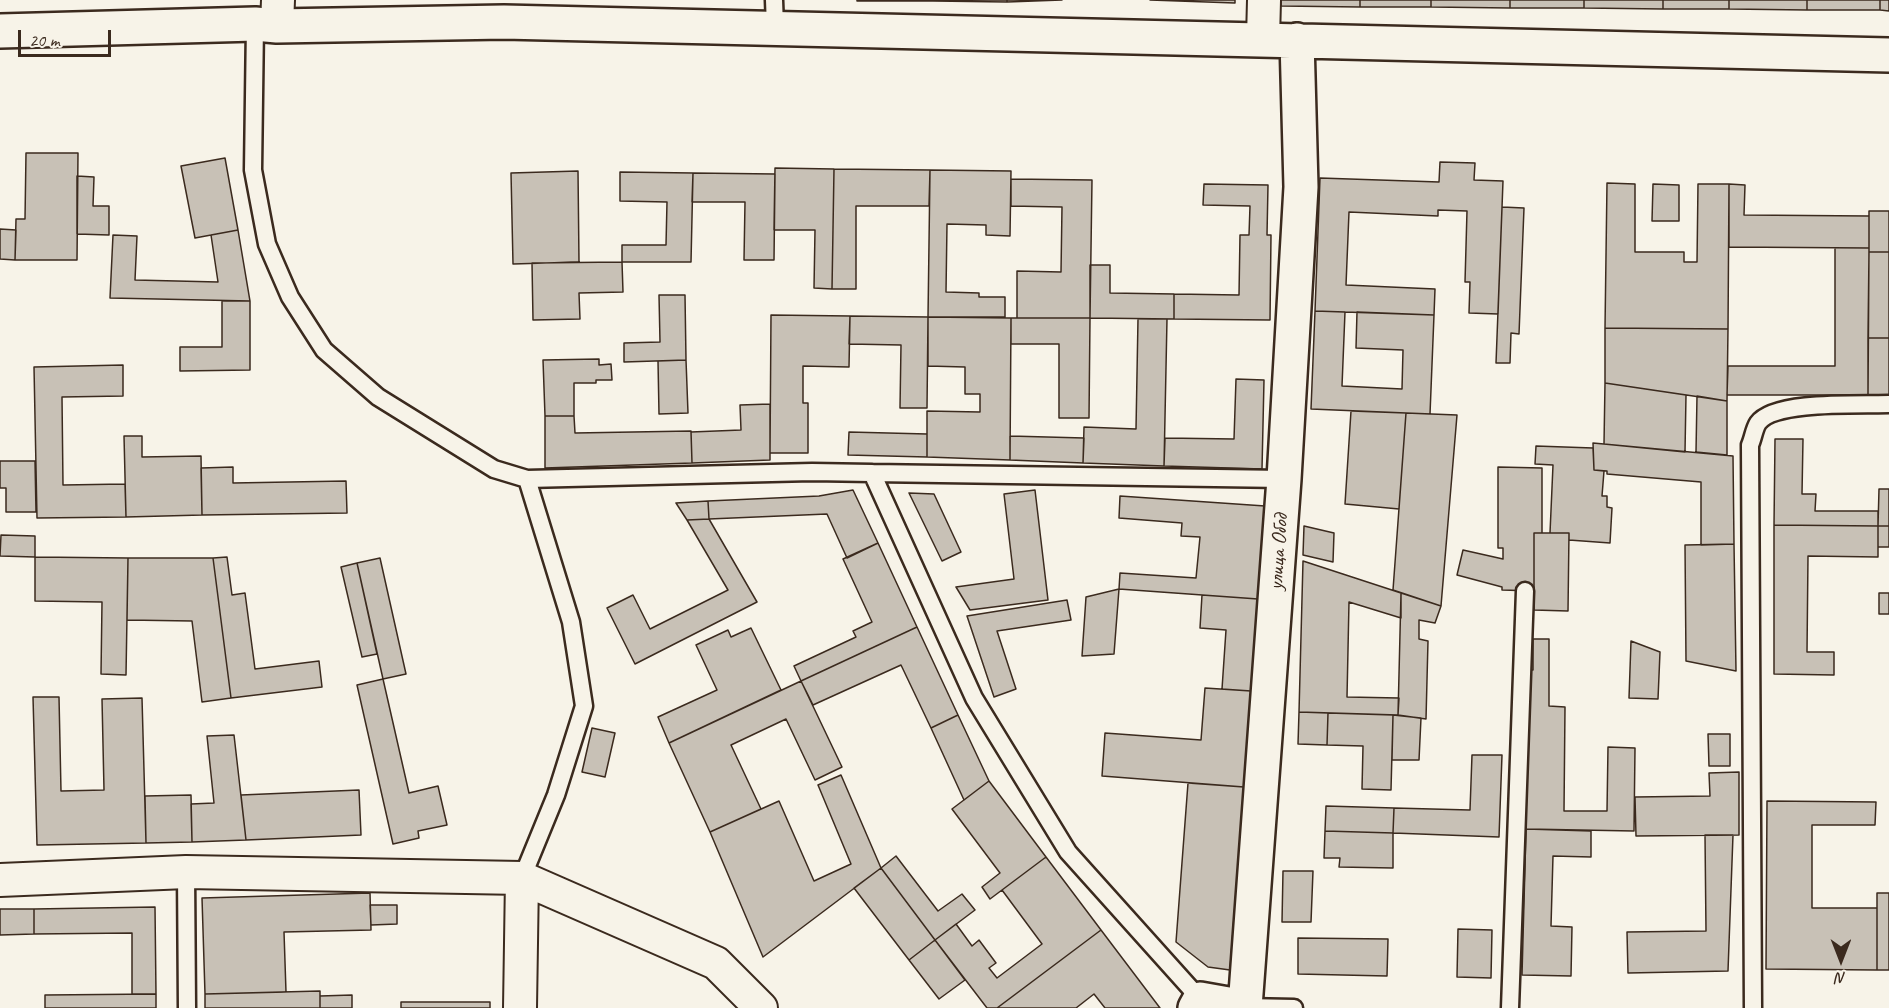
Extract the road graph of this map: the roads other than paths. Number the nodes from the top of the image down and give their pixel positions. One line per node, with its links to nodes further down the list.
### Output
1 (1264, 0): 6 (street)
2 (504, 11): 3 (street); 4 (street)
3 (774, 14): 6 (street)
4 (270, 17): 5 (street); 11 (lane)
5 (0, 31)
6 (1263, 39): 7 (street)
7 (1297, 40): 8 (street); 12 (street, улица Обод)
8 (1889, 55)
9 (1889, 404): 24 (lane)
10 (872, 473): 11 (lane); 12 (lane); 17 (lane)
11 (527, 478): 15 (lane)
12 (1284, 479): 18 (street, улица Обод)
13 (1525, 591): 23 (lane)
14 (186, 872): 15 (street); 16 (street); 19 (lane)
15 (522, 878): 20 (street); 21 (street)
16 (0, 880)
17 (1197, 1003): 18 (street)
18 (1245, 1006): 22 (lane)
19 (187, 1008)
20 (520, 1008)
21 (761, 1008)
22 (1294, 1008)
23 (1510, 1008)
24 (1753, 1008)

